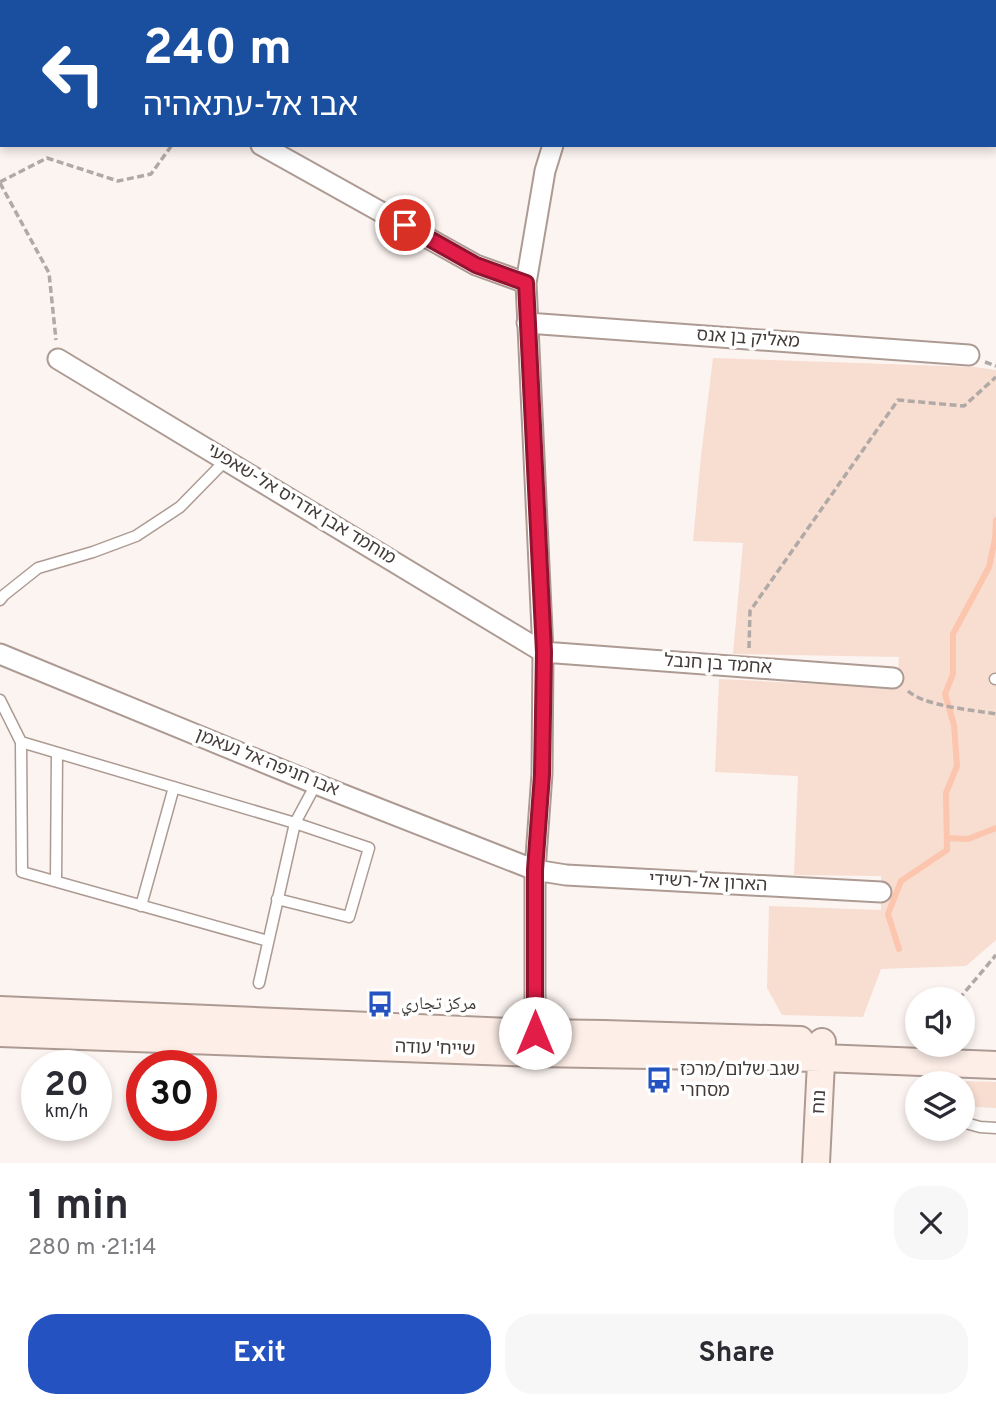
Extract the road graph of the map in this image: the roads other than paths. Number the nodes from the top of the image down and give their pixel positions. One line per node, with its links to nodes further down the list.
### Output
1 (265, 147): 3 (street)
2 (552, 147): 3 (street)
3 (526, 283): 4 (street)
4 (527, 323): 5 (street, מאליק בן אנס); 9 (street)
5 (969, 355)
6 (58, 359): 7 (street, מוחמד אבן אדריס אל-שאפעי)
7 (226, 460): 8 (lane); 9 (street, מוחמד אבן אדריס אל-שאפעי)
8 (0, 600)
9 (544, 652): 11 (street, אחמד בן חנבל); 18 (street)
10 (0, 654): 15 (street, אבו חניפה אל נעאמן)
11 (893, 677)
12 (0, 700): 13 (lane)
13 (21, 742): 14 (lane); 19 (lane)
14 (57, 753): 16 (lane); 19 (lane)
15 (316, 784): 17 (lane); 18 (street, אבו חניפה אל נעאמן)
16 (174, 788): 17 (lane); 22 (lane)
17 (295, 823): 21 (lane); 21 (lane)
18 (535, 870): 20 (street, הארון אל-רשידי); 27 (street)
19 (56, 881): 22 (lane)
20 (881, 892)
21 (277, 899): 23 (lane)
22 (141, 906): 23 (lane)
23 (268, 942): 24 (lane)
24 (259, 983)
25 (0, 1010): 27 (main road, שייח' עודה)
26 (0, 1033): 27 (main road, שייח' עודה)
27 (535, 1043): 29 (main road, שייח' עודה)
28 (996, 1048): 30 (main road, שייח' עודה)
29 (822, 1050): 31 (main road, שייח' עודה); 36 (main road, נוח)
30 (975, 1050)
31 (905, 1055)
32 (933, 1057): 33 (main road, שייח' עודה)
33 (996, 1065)
34 (975, 1126): 35 (lane)
35 (996, 1128)
36 (816, 1163)

